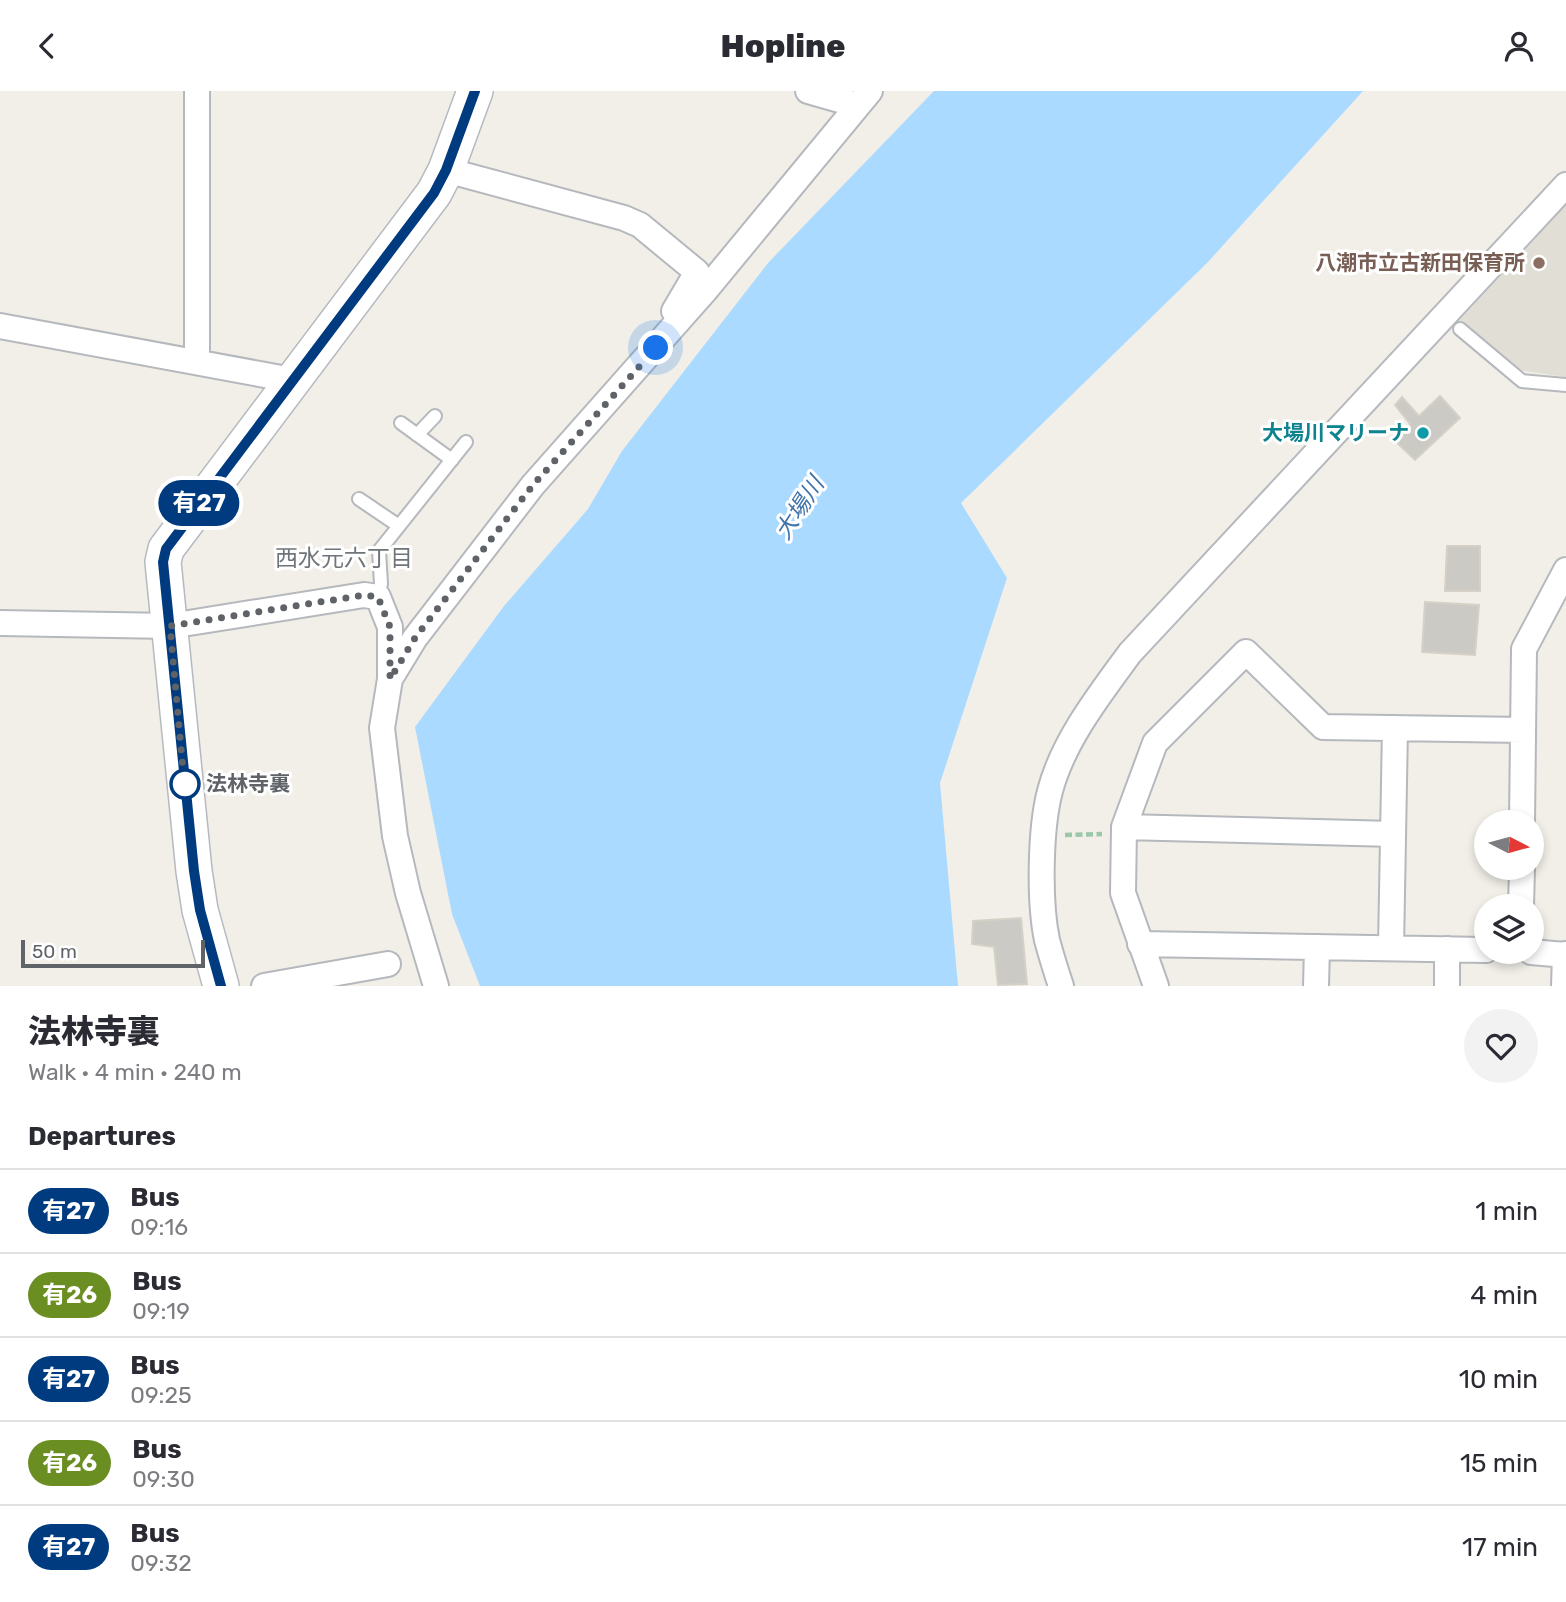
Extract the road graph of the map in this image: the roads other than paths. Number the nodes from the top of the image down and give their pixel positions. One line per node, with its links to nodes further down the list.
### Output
1 (197, 91): 10 (street)
2 (475, 91): 5 (street)
3 (808, 91): 4 (street)
4 (864, 98): 8 (street)
5 (446, 170): 8 (street); 11 (street)
6 (1566, 185): 42 (street)
7 (0, 326): 10 (street)
8 (672, 329): 25 (street)
9 (1460, 329): 12 (lane)
10 (197, 362): 11 (street)
11 (292, 380): 24 (street)
12 (1566, 385)
13 (435, 416): 15 (lane)
14 (401, 423): 15 (lane)
15 (417, 435): 17 (lane)
16 (466, 442): 17 (lane)
17 (452, 460): 19 (lane)
18 (359, 499): 19 (lane)
19 (399, 526): 21 (lane)
20 (1566, 570): 22 (street)
21 (378, 597): 24 (street); 25 (street)
22 (1556, 612): 27 (street)
23 (0, 623): 24 (street)
24 (170, 626): 39 (street)
25 (390, 679): 41 (street)
26 (1395, 728): 27 (street); 29 (street); 30 (street)
27 (1523, 730): 28 (street)
28 (1522, 810)
29 (1124, 830): 30 (street); 31 (street)
30 (1393, 834): 33 (street)
31 (1140, 944): 32 (street); 43 (street)
32 (1317, 947): 33 (street); 44 (street)
33 (1391, 948): 34 (street)
34 (1447, 949): 35 (street); 45 (street)
35 (1474, 950)
36 (1544, 953): 37 (street)
37 (1566, 954): 46 (street)
38 (388, 964): 40 (street)
39 (221, 986)
40 (264, 986)
41 (436, 986)
42 (1061, 986)
43 (1156, 986)
44 (1316, 986)
45 (1447, 986)
46 (1564, 986)

